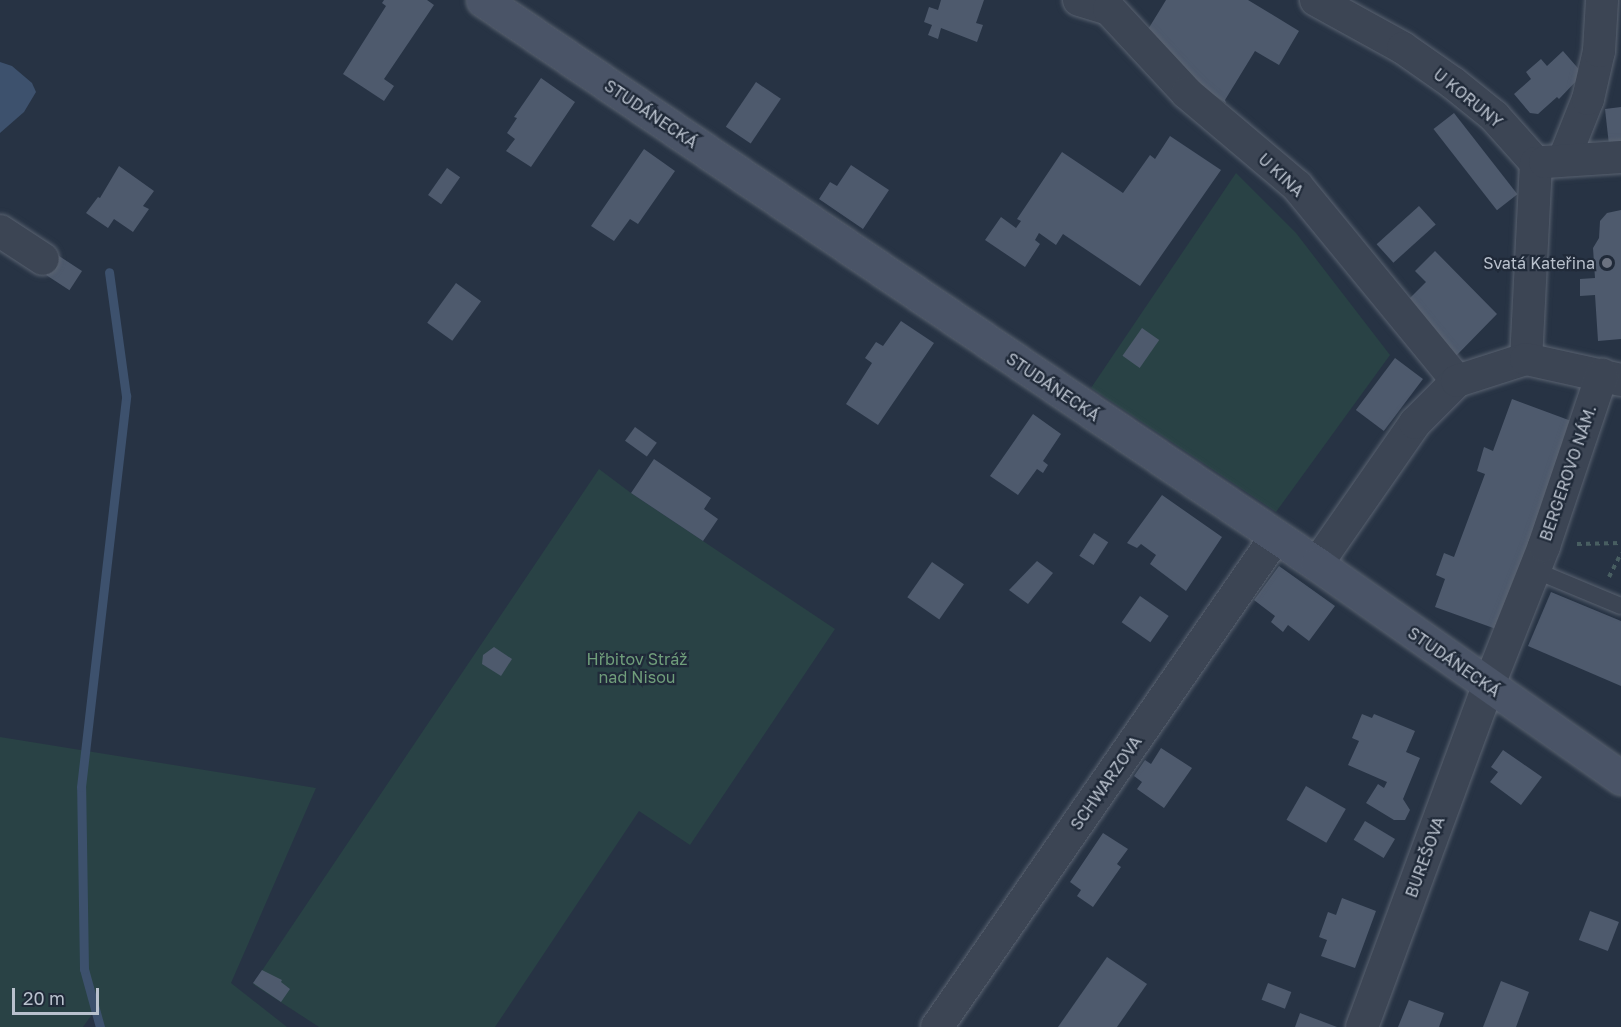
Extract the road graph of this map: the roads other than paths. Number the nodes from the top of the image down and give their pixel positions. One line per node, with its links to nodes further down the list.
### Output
1 (483, 0): 13 (street, STUDÁNECKÁ)
2 (1079, 0): 5 (street, U KINA)
3 (1316, 0): 7 (street, U KORUNY)
4 (1602, 0): 7 (street)
5 (1113, 5): 12 (street, U KINA)
6 (1621, 158): 7 (street)
7 (1550, 161): 10 (street)
8 (0, 231): 9 (street)
9 (43, 259)
10 (1526, 359): 11 (street); 12 (street)
11 (1612, 377): 14 (street, BERGEROVO NÁM.)
12 (1457, 381): 15 (street)
13 (1275, 538): 15 (street, STUDÁNECKÁ); 19 (street, SCHWARZOVA)
14 (1539, 558): 16 (lane); 17 (street, BERGEROVO NÁM.)
15 (1317, 564): 17 (street, STUDÁNECKÁ)
16 (1621, 606)
17 (1488, 687): 18 (street, STUDÁNECKÁ); 20 (street, BUREŠOVA)
18 (1621, 778)
19 (937, 1027)
20 (1362, 1027)

